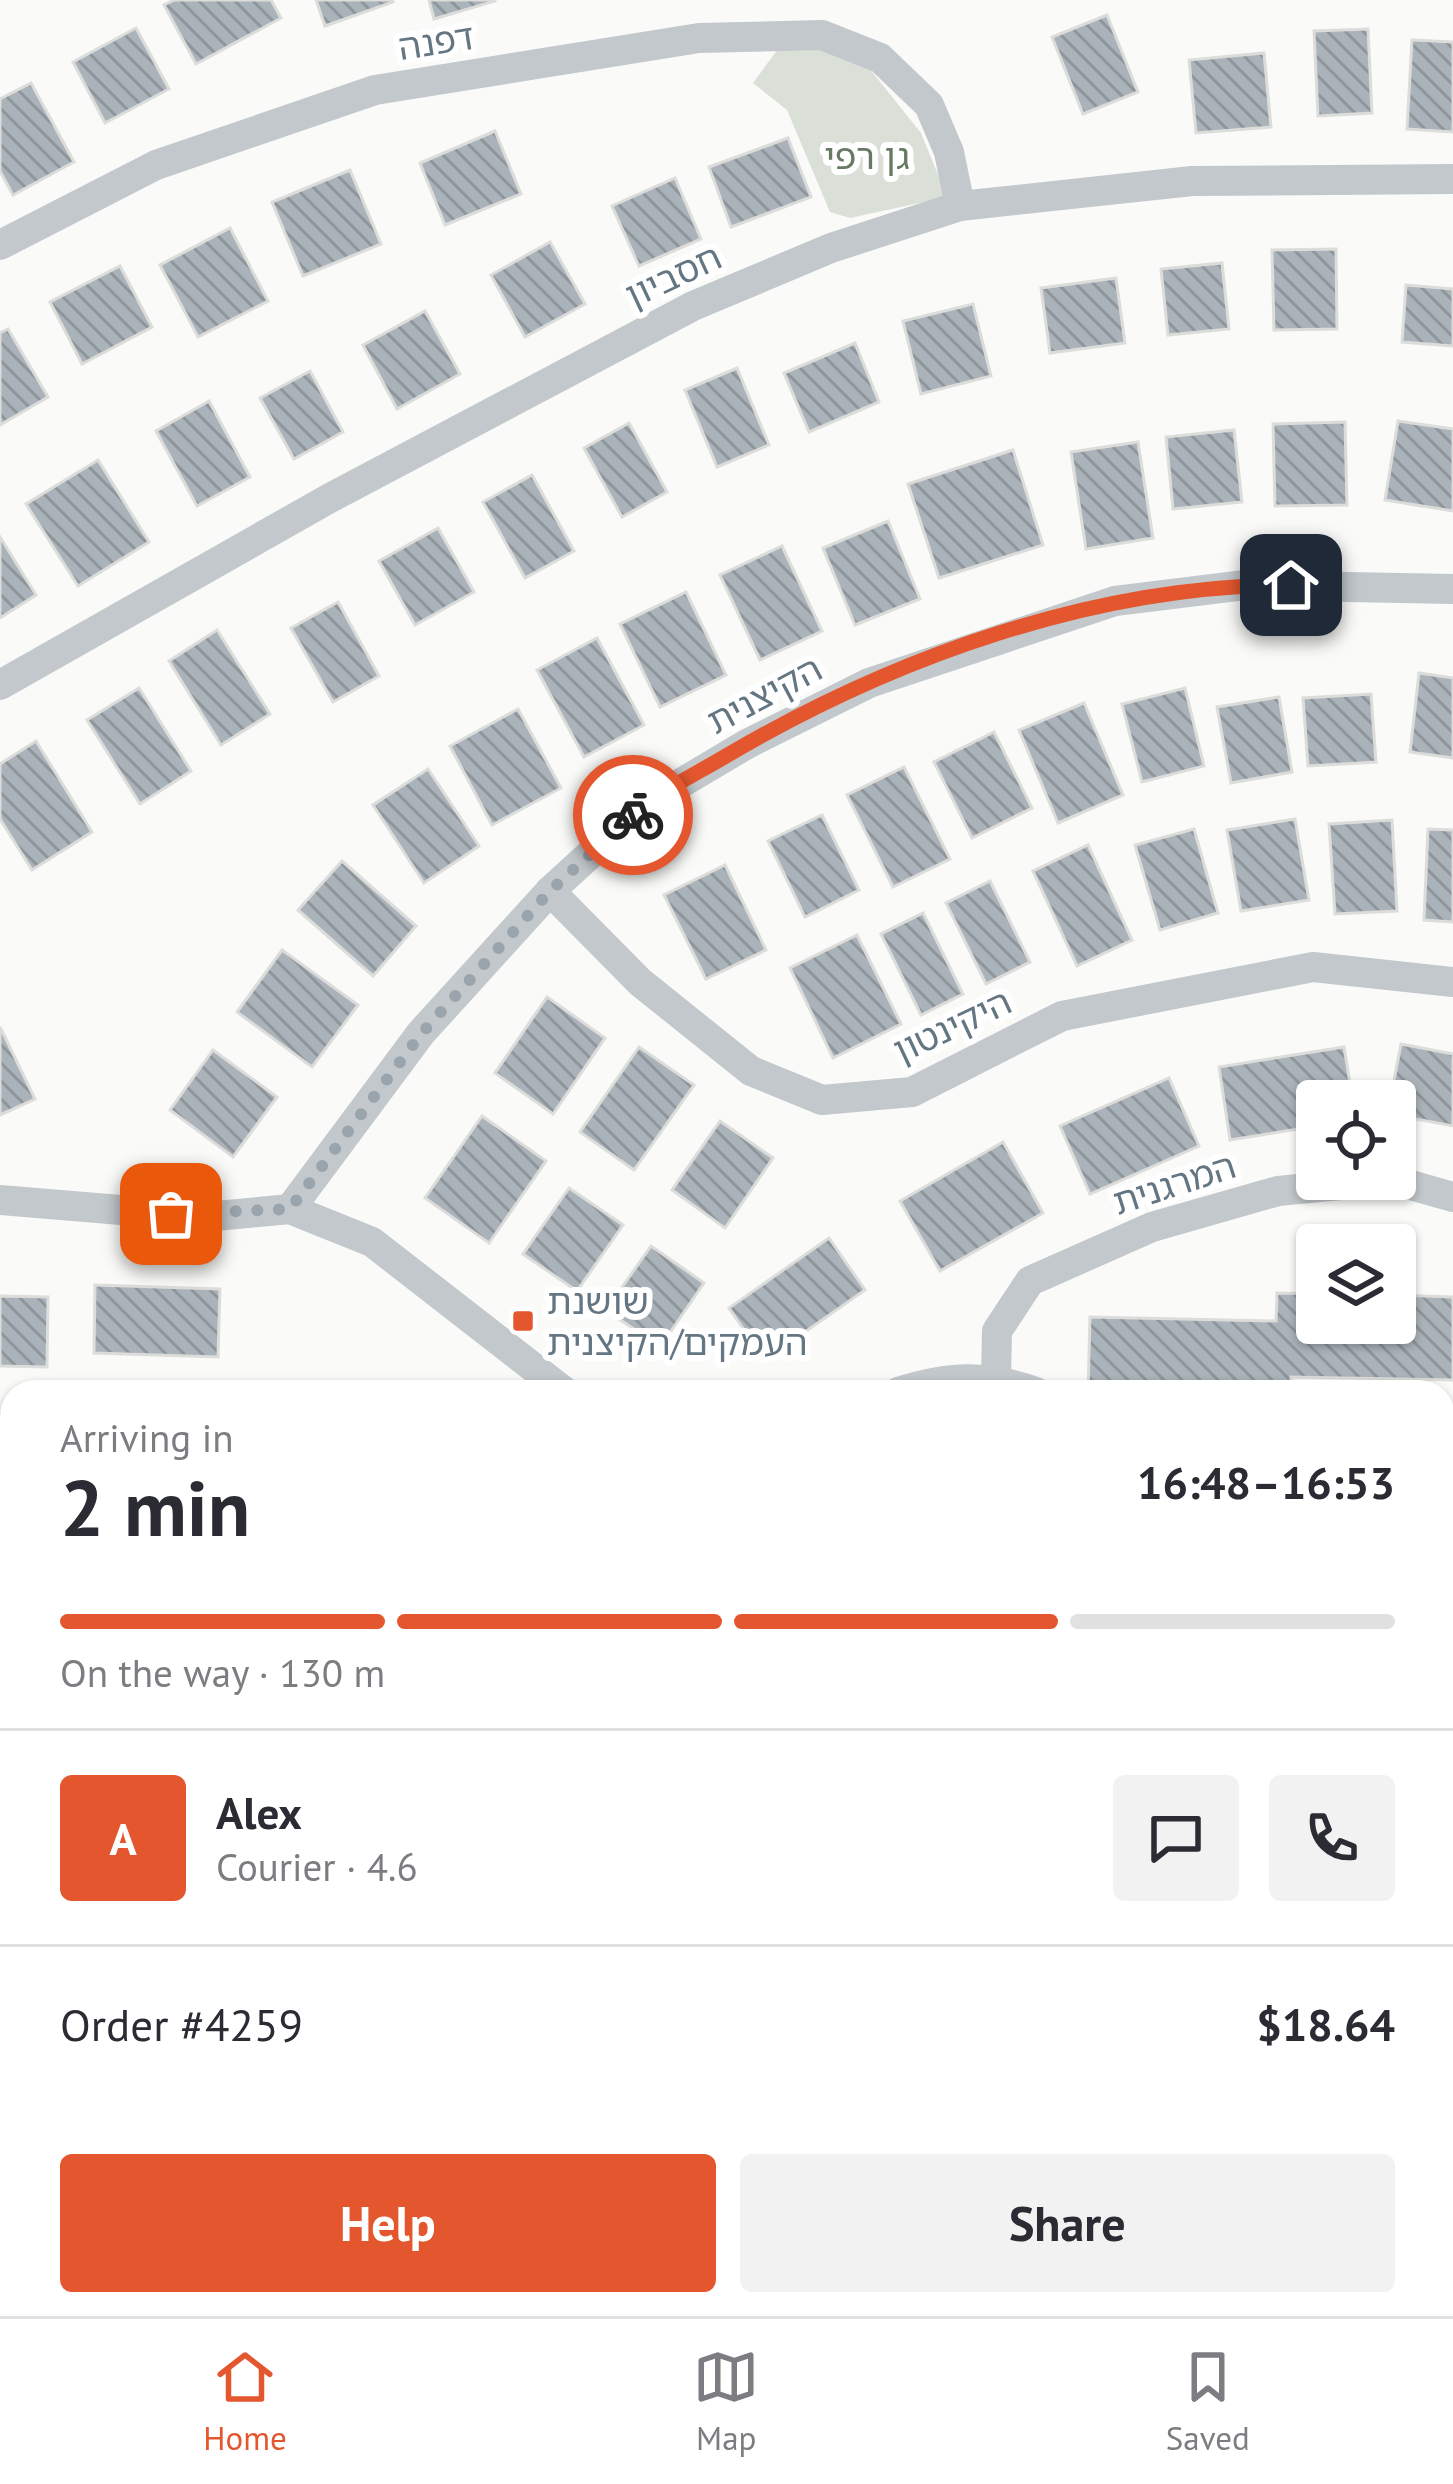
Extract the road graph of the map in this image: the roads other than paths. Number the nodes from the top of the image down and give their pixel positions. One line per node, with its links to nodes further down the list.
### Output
1 (1453, 179): 2 (street, חסביון)
2 (960, 206): 3 (street, דפנה); 5 (street, חסביון)
3 (0, 245)
4 (1453, 589): 6 (street, הקיצנית)
5 (0, 685)
6 (550, 891): 7 (street, היקינטון); 10 (street, הקיצנית)
7 (1453, 982)
8 (1453, 1197): 11 (street, המרגנית)
9 (0, 1200): 10 (street)
10 (290, 1209): 12 (street)
11 (996, 1378): 13 (street); 14 (street)
12 (550, 1380)
13 (936, 1380)
14 (1002, 1380)

